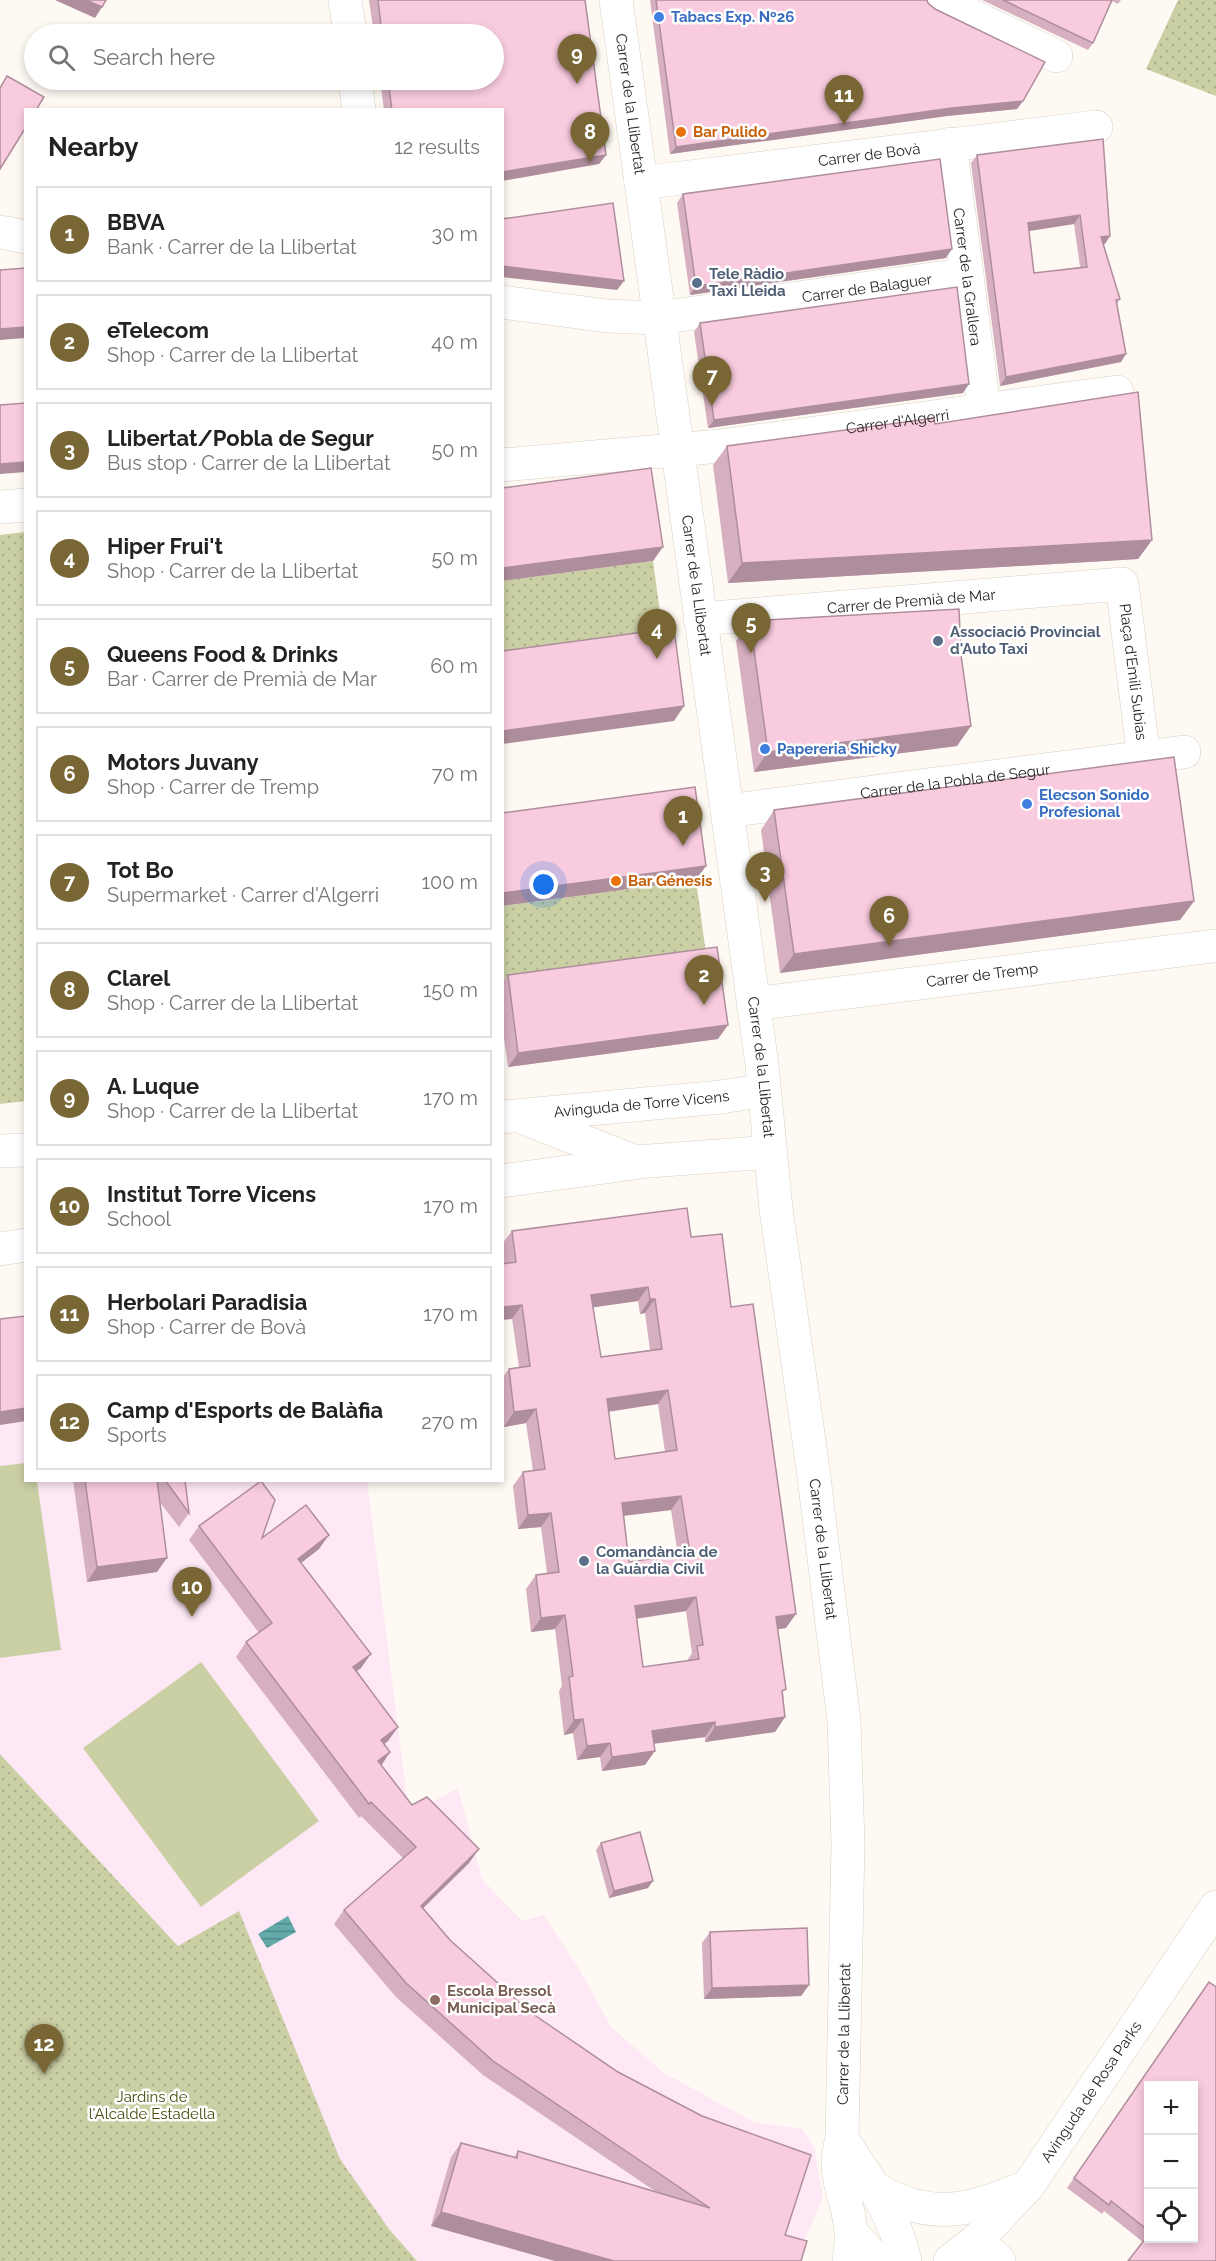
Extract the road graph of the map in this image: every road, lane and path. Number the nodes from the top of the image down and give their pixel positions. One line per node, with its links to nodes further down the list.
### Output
1 (345, 0): 4 (street)
2 (616, 0): 10 (street, Carrer de la Llibertat)
3 (938, 0): 5 (street)
4 (349, 24)
5 (1056, 56)
6 (356, 90): 7 (street)
7 (359, 108)
8 (1096, 127): 9 (street, Carrer de Bovà)
9 (950, 144): 10 (street, Carrer de Bovà); 13 (street, Carrer de la Grallera)
10 (640, 183): 15 (street, Carrer de la Llibertat)
11 (0, 232): 12 (street)
12 (24, 237)
13 (967, 273): 15 (street, Carrer de Balaguer); 17 (street, Carrer de la Grallera)
14 (504, 302): 15 (street, Carrer de Balaguer)
15 (659, 318): 18 (street, Carrer de la Llibertat)
16 (1117, 393): 17 (street, Carrer d'Algerri)
17 (984, 408): 18 (street, Carrer d'Algerri)
18 (678, 450): 19 (street, Carrer d'Algerri); 23 (street, Carrer de la Llibertat)
19 (504, 465)
20 (24, 505): 21 (street)
21 (0, 507)
22 (1122, 584): 23 (street, Carrer de Premià de Mar); 25 (street, Plaça d'Emili Subías)
23 (700, 619): 26 (street, Carrer de la Llibertat)
24 (1184, 752): 25 (street, Carrer de la Pobla de Segur)
25 (1144, 758): 26 (street, Carrer de la Pobla de Segur)
26 (727, 811): 28 (street, Carrer de la Llibertat)
27 (1213, 946): 28 (street, Carrer de Tremp)
28 (753, 1004): 29 (street, Carrer de la Llibertat)
29 (764, 1090): 30 (street, Avinguda de Torre Vicens); 33 (street, Carrer de la Llibertat)
30 (510, 1116): 34 (street, Avinguda de Torre Vicens)
31 (24, 1150): 32 (street)
32 (0, 1151)
33 (770, 1152): 34 (street, Avinguda de Torre Vicens); 39 (street, Carrer de la Llibertat)
34 (636, 1162): 35 (street, Avinguda de Torre Vicens)
35 (504, 1180)
36 (24, 1245): 37 (street)
37 (0, 1249)
38 (1216, 1907): 40 (street, Avinguda de Rosa Parks)
39 (842, 2139): 41 (street); 42 (street, Carrer de la Llibertat)
40 (1028, 2186): 41 (street); 43 (street, Avinguda de Rosa Parks)
41 (878, 2190): 45 (street)
42 (850, 2246): 44 (street, Carrer de la Llibertat)
43 (988, 2250): 46 (street, Avinguda de Rosa Parks)
44 (877, 2261)
45 (905, 2261)
46 (950, 2261)

